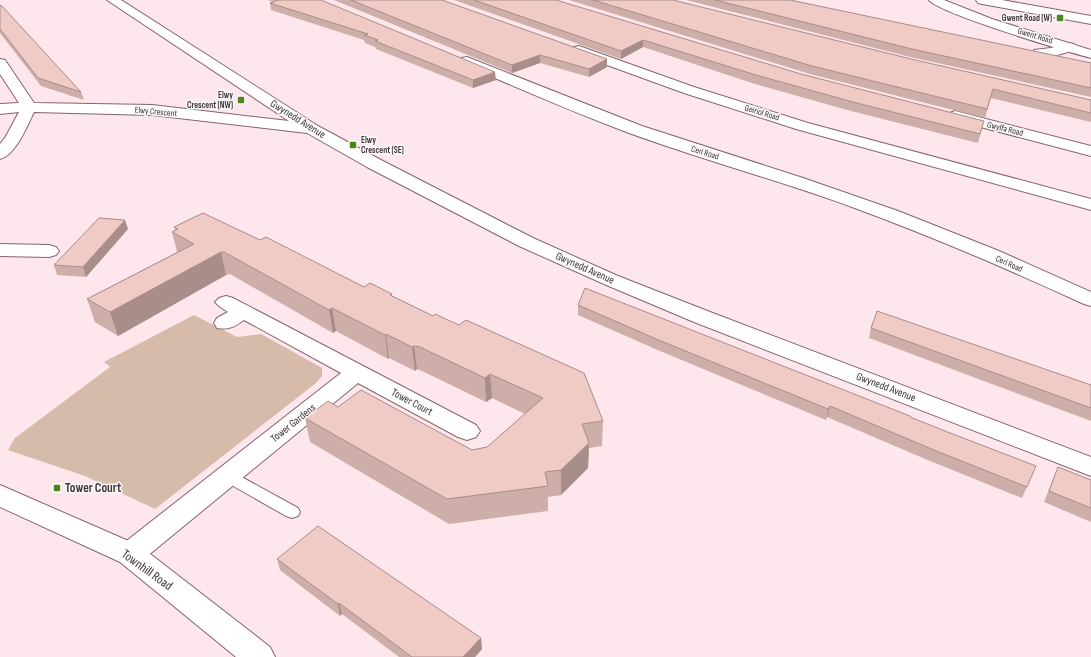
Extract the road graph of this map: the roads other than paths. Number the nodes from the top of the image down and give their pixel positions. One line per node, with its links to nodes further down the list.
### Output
1 (113, 0): 16 (street, Gwynedd Avenue)
2 (935, 0): 6 (street, Gwent Road)
3 (982, 0): 4 (street)
4 (1091, 20)
5 (565, 45): 19 (street, Geiriol Road)
6 (1069, 47): 8 (street); 9 (street, Gwent Road)
7 (1024, 49): 8 (street)
8 (1039, 53): 12 (street)
9 (1091, 54)
10 (451, 55): 22 (street, Ceri Road)
11 (0, 63): 13 (street)
12 (1091, 63)
13 (29, 107): 14 (street, Elwy Crescent); 16 (street, Elwy Crescent); 18 (street)
14 (0, 109)
15 (944, 113): 17 (street, Gwylfa Road)
16 (312, 129): 26 (street, Gwynedd Avenue)
17 (1091, 150)
18 (0, 154)
19 (1091, 206)
20 (0, 250): 21 (street)
21 (49, 251)
22 (1091, 300)
23 (232, 312): 24 (street)
24 (356, 372): 25 (street, Tower Court); 27 (street, Tower Gardens)
25 (467, 431)
26 (1091, 467)
27 (227, 475): 29 (lane); 30 (street, Tower Gardens)
28 (0, 495): 30 (street, Townhill Road)
29 (292, 512)
30 (130, 554): 31 (street, Townhill Road)
31 (259, 657)

